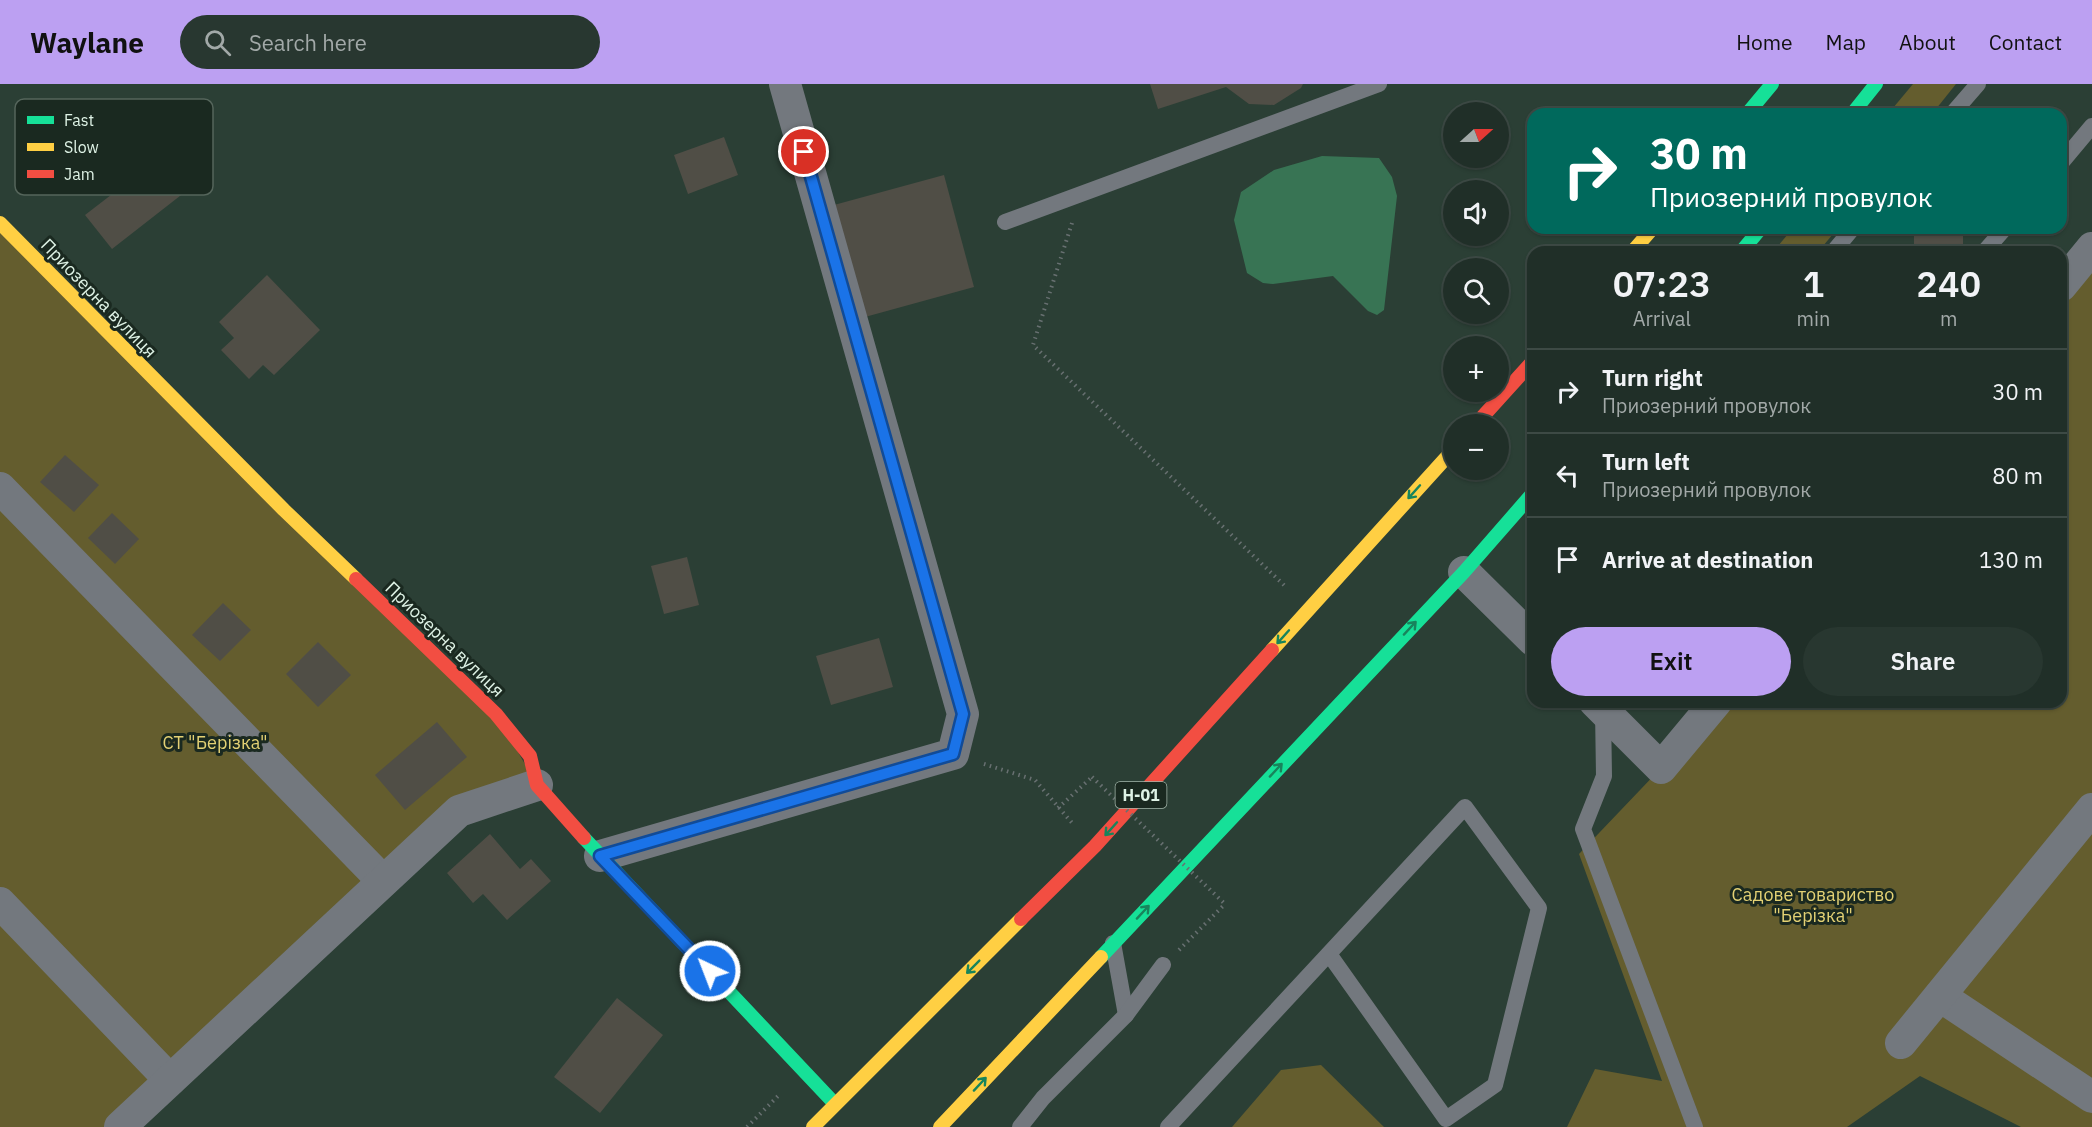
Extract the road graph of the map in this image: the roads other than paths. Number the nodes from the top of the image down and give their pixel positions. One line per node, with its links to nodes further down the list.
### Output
1 (785, 84): 35 (street)
2 (1379, 84): 11 (lane)
3 (1772, 84): 6 (main road)
4 (1876, 84): 7 (main road)
5 (1978, 84): 8 (lane)
6 (1752, 108)
7 (1857, 108)
8 (1957, 108)
9 (2092, 126): 10 (lane)
10 (2067, 156)
11 (1005, 222)
12 (0, 223): 33 (main road, Приозерна вулиця)
13 (1647, 234): 17 (main road)
14 (1756, 234): 18 (main road)
15 (1848, 234): 19 (lane)
16 (2000, 234): 20 (lane)
17 (1637, 246)
18 (1746, 246)
19 (1838, 246)
20 (1989, 246)
21 (2092, 248): 22 (street)
22 (2067, 279)
23 (1527, 368): 24 (main road)
24 (1485, 414)
25 (1443, 461): 46 (main road, Н-01, one-way to 46)
26 (0, 488): 36 (street)
27 (1527, 499): 28 (main road)
28 (1464, 572): 29 (street); 38 (main road, one-way to 28)
29 (1527, 634)
30 (1599, 708): 52 (lane)
31 (1601, 708): 32 (street)
32 (1711, 708)
33 (537, 785): 35 (main road, Приозерна вулиця); 36 (street)
34 (2092, 809): 41 (street)
35 (600, 856): 46 (main road, Приозерна вулиця)
36 (383, 881): 44 (street)
37 (0, 903): 44 (street)
38 (1113, 943): 42 (lane); 49 (main road, one-way to 38)
39 (1329, 954): 39 (lane); 51 (lane)
40 (1163, 965): 42 (lane)
41 (1940, 996): 43 (street); 45 (street)
42 (1126, 1015): 50 (lane)
43 (1901, 1043)
44 (170, 1080): 47 (street)
45 (2092, 1097)
46 (835, 1104): 48 (main road, Н-01)
47 (120, 1127)
48 (813, 1127)
49 (940, 1127)
50 (1020, 1127)
51 (1168, 1127)
52 (1695, 1127)

